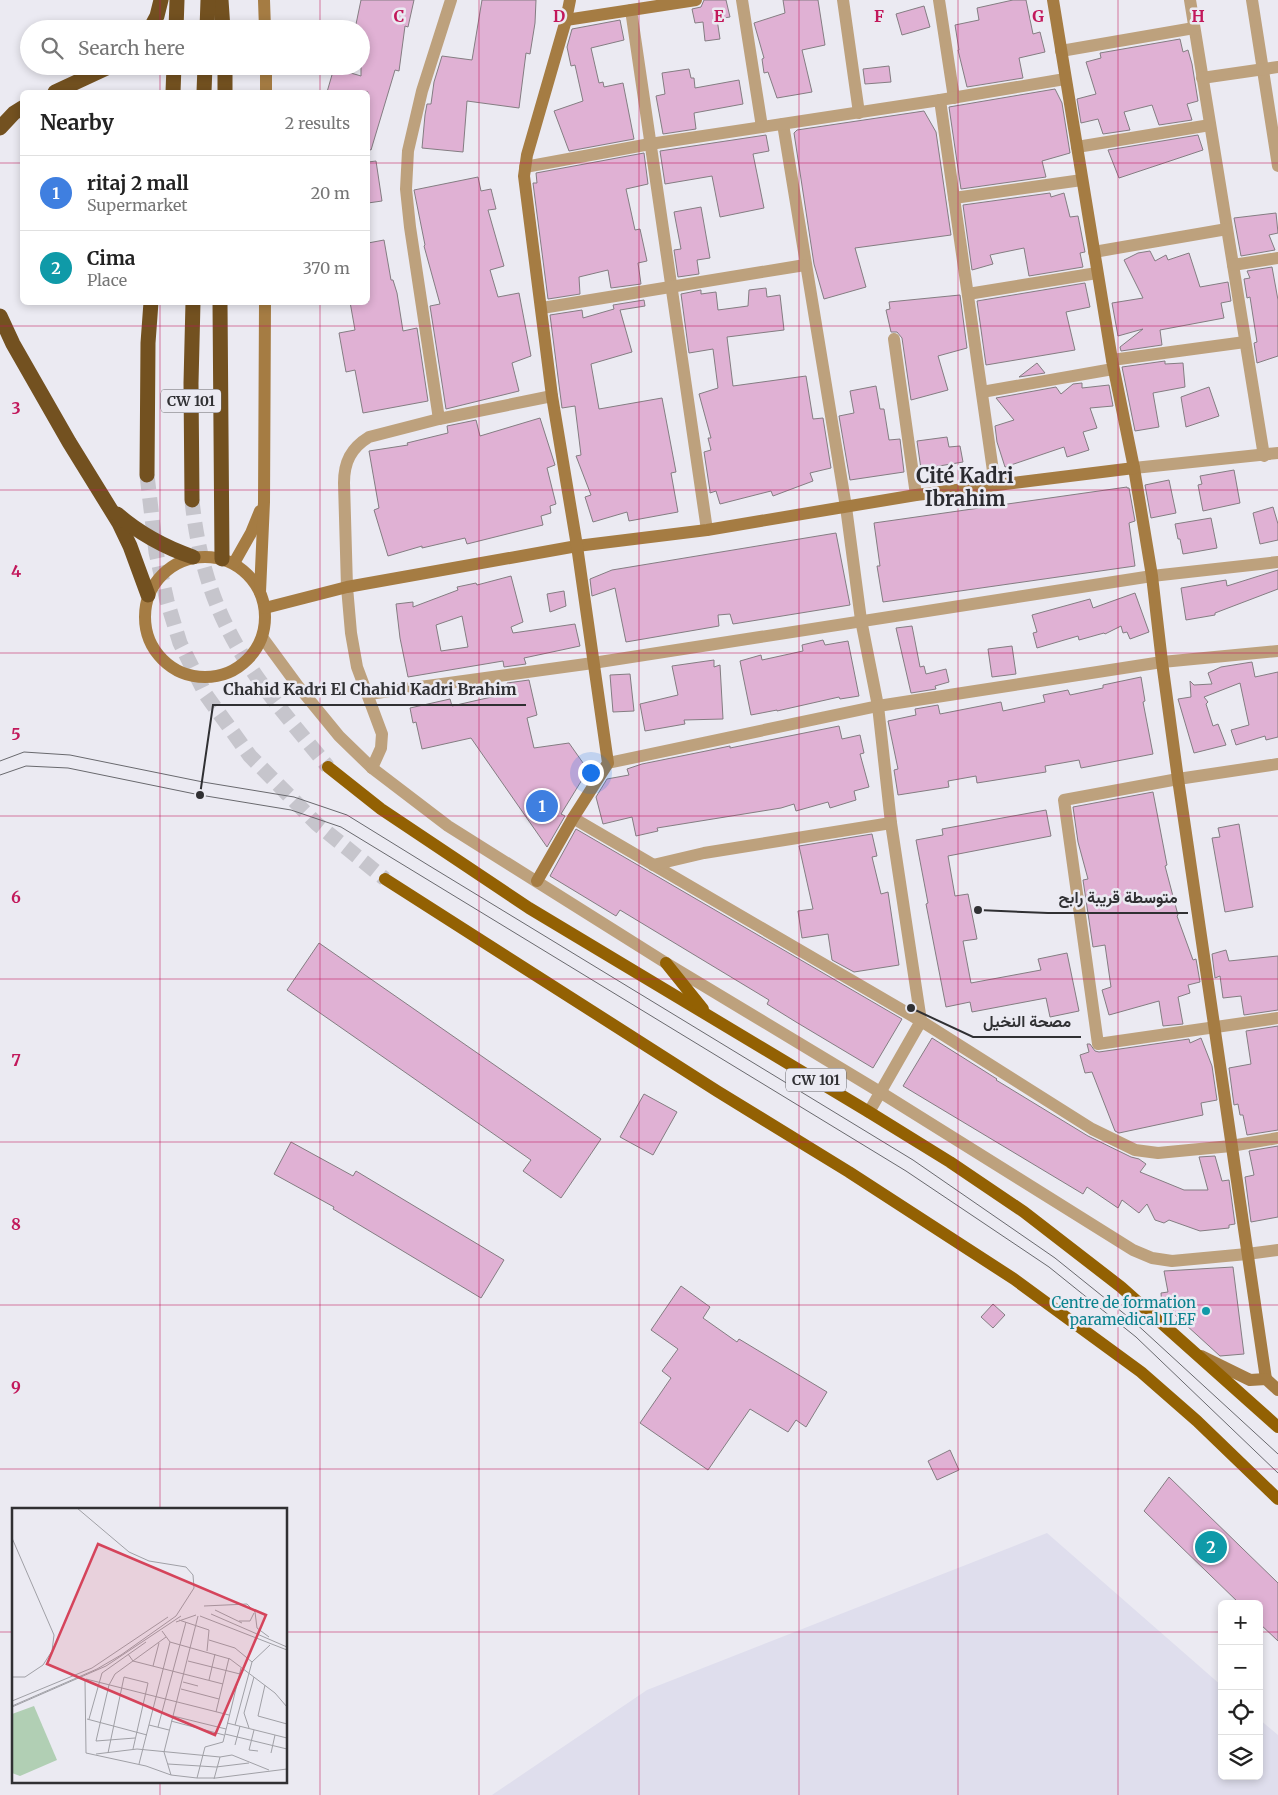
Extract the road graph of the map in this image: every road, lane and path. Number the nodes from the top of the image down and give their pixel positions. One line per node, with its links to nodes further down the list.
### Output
1 (161, 0): 16 (highway)
2 (177, 0): 17 (highway)
3 (208, 0): 18 (highway)
4 (221, 0): 19 (highway)
5 (264, 0): 20 (street)
6 (451, 0): 72 (street)
7 (570, 0): 21 (street)
8 (696, 0): 15 (street)
9 (742, 0): 46 (street)
10 (843, 0): 41 (street)
11 (939, 0): 38 (street)
12 (1053, 0): 23 (street)
13 (1190, 0): 22 (street)
14 (1252, 0): 25 (street)
15 (631, 10): 21 (street); 47 (street)
16 (155, 20)
17 (176, 20)
18 (207, 20)
19 (222, 20)
20 (265, 20)
21 (566, 20): 50 (street)
22 (1194, 28): 23 (street); 31 (street)
23 (1061, 51): 32 (street)
24 (1278, 67): 25 (street)
25 (1263, 69): 31 (street); 49 (street)
26 (91, 75): 33 (highway)
27 (174, 75): 34 (highway)
28 (205, 75): 35 (highway)
29 (225, 75): 36 (highway)
30 (266, 75): 37 (street)
31 (1202, 78): 44 (street)
32 (1065, 79): 38 (street); 48 (street)
33 (58, 90)
34 (173, 90)
35 (204, 90)
36 (225, 90)
37 (266, 90)
38 (954, 98): 39 (street)
39 (940, 100): 41 (street); 52 (street)
40 (20, 109): 45 (highway)
41 (859, 112): 43 (street)
42 (20, 120): 45 (highway)
43 (783, 124): 46 (street); 56 (street)
44 (1210, 125): 48 (street); 53 (street)
45 (0, 127)
46 (762, 127): 47 (street)
47 (650, 144): 50 (street); 59 (street)
48 (1077, 147): 51 (street)
49 (1278, 166)
50 (525, 167): 65 (street)
51 (1082, 180): 52 (street); 54 (street)
52 (954, 198): 60 (street)
53 (1227, 229): 54 (street); 57 (street)
54 (1094, 252): 58 (street)
55 (1278, 258): 57 (street)
56 (805, 265): 59 (street); 82 (street)
57 (1233, 266): 68 (street)
58 (1098, 274): 60 (street); 69 (street)
59 (671, 288): 65 (street); 83 (street)
60 (968, 294): 70 (street)
61 (151, 305): 76 (highway, CW 101)
62 (194, 305): 79 (highway, CW 101)
63 (220, 305): 86 (highway)
64 (265, 305): 81 (street)
65 (542, 308): 71 (street)
66 (0, 316): 80 (highway)
67 (894, 339): 78 (street)
68 (1245, 342): 69 (street); 74 (street)
69 (1112, 364): 70 (street); 75 (street)
70 (982, 392): 77 (street)
71 (552, 396): 72 (street); 84 (street)
72 (439, 419): 89 (street)
73 (1278, 453): 74 (street)
74 (1264, 456): 75 (street)
75 (1134, 468): 77 (street); 88 (street)
76 (147, 474)
77 (995, 485): 78 (street)
78 (916, 495): 82 (street)
79 (192, 500)
80 (105, 501): 85 (highway); 91 (highway)
81 (264, 502): 86 (street); 90 (street)
82 (846, 507): 83 (street); 93 (street)
83 (707, 530): 84 (street)
84 (577, 546): 89 (street); 97 (street)
85 (193, 557): 86 (street); 91 (street)
86 (228, 561): 90 (street)
87 (1278, 562): 88 (street)
88 (1152, 576): 93 (street); 96 (street)
89 (347, 587): 92 (street); 98 (street)
90 (260, 592): 92 (street)
91 (148, 595): 94 (street)
92 (265, 608): 94 (street)
93 (861, 620): 97 (street); 99 (street)
94 (262, 637): 103 (street)
95 (1278, 651): 96 (street)
96 (1162, 662): 99 (street); 104 (street)
97 (593, 663): 98 (street); 100 (street)
98 (369, 694): 103 (street)
99 (878, 706): 100 (street); 106 (street)
100 (608, 763): 105 (street)
101 (1278, 764): 104 (street)
102 (328, 767): 111 (main road, CW 101)
103 (372, 768): 109 (street)
104 (1178, 779): 114 (street); 114 (street)
105 (573, 818): 107 (street); 109 (street)
106 (890, 823): 107 (street); 113 (street)
107 (652, 864): 113 (street)
108 (385, 879): 125 (main road)
109 (537, 880): 110 (street)
110 (666, 963): 111 (main road); 115 (street)
111 (707, 1015): 116 (main road, CW 101)
112 (1278, 1018): 114 (street)
113 (921, 1021): 115 (street); 118 (street)
114 (1214, 1028): 118 (street)
115 (880, 1092): 116 (street); 120 (street)
116 (869, 1112): 121 (main road, CW 101)
117 (1278, 1138): 118 (street)
118 (1231, 1146): 120 (street)
119 (1278, 1250): 120 (street)
120 (1247, 1254): 122 (street)
121 (1192, 1351): 122 (street); 124 (main road, CW 101)
122 (1266, 1379): 123 (street)
123 (1278, 1390)
124 (1278, 1427)
125 (1278, 1499)

